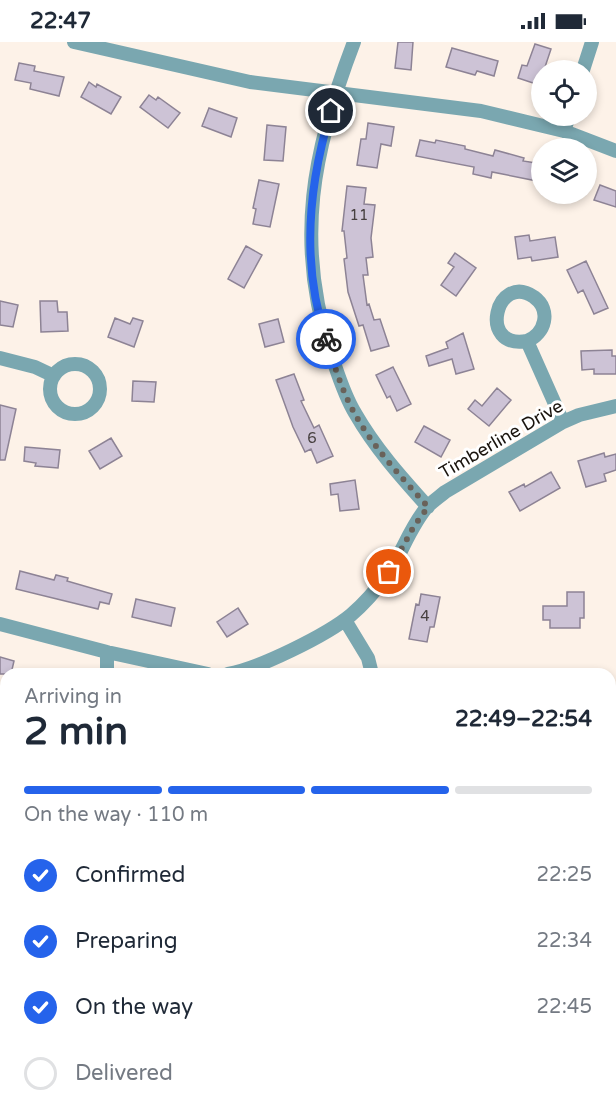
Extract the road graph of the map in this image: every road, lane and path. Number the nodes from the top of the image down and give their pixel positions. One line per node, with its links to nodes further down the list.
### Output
1 (74, 42): 5 (street)
2 (354, 42): 5 (street)
3 (592, 42): 4 (street)
4 (586, 60)
5 (337, 94): 7 (street); 14 (street)
6 (566, 126): 7 (street)
7 (564, 131): 8 (street)
8 (616, 151)
9 (527, 341): 13 (street)
10 (0, 358): 11 (street)
11 (54, 376)
12 (616, 406): 13 (street, Timberline Drive)
13 (563, 422): 14 (street, Timberline Drive)
14 (428, 507): 15 (street, Timberline Drive)
15 (345, 620): 20 (street, Timberline Drive); 21 (street)
16 (0, 624): 17 (street)
17 (107, 652): 18 (street); 19 (street)
18 (107, 668)
19 (180, 668)
20 (251, 668)
21 (370, 668)
22 (616, 693): 23 (street)
23 (616, 713)

